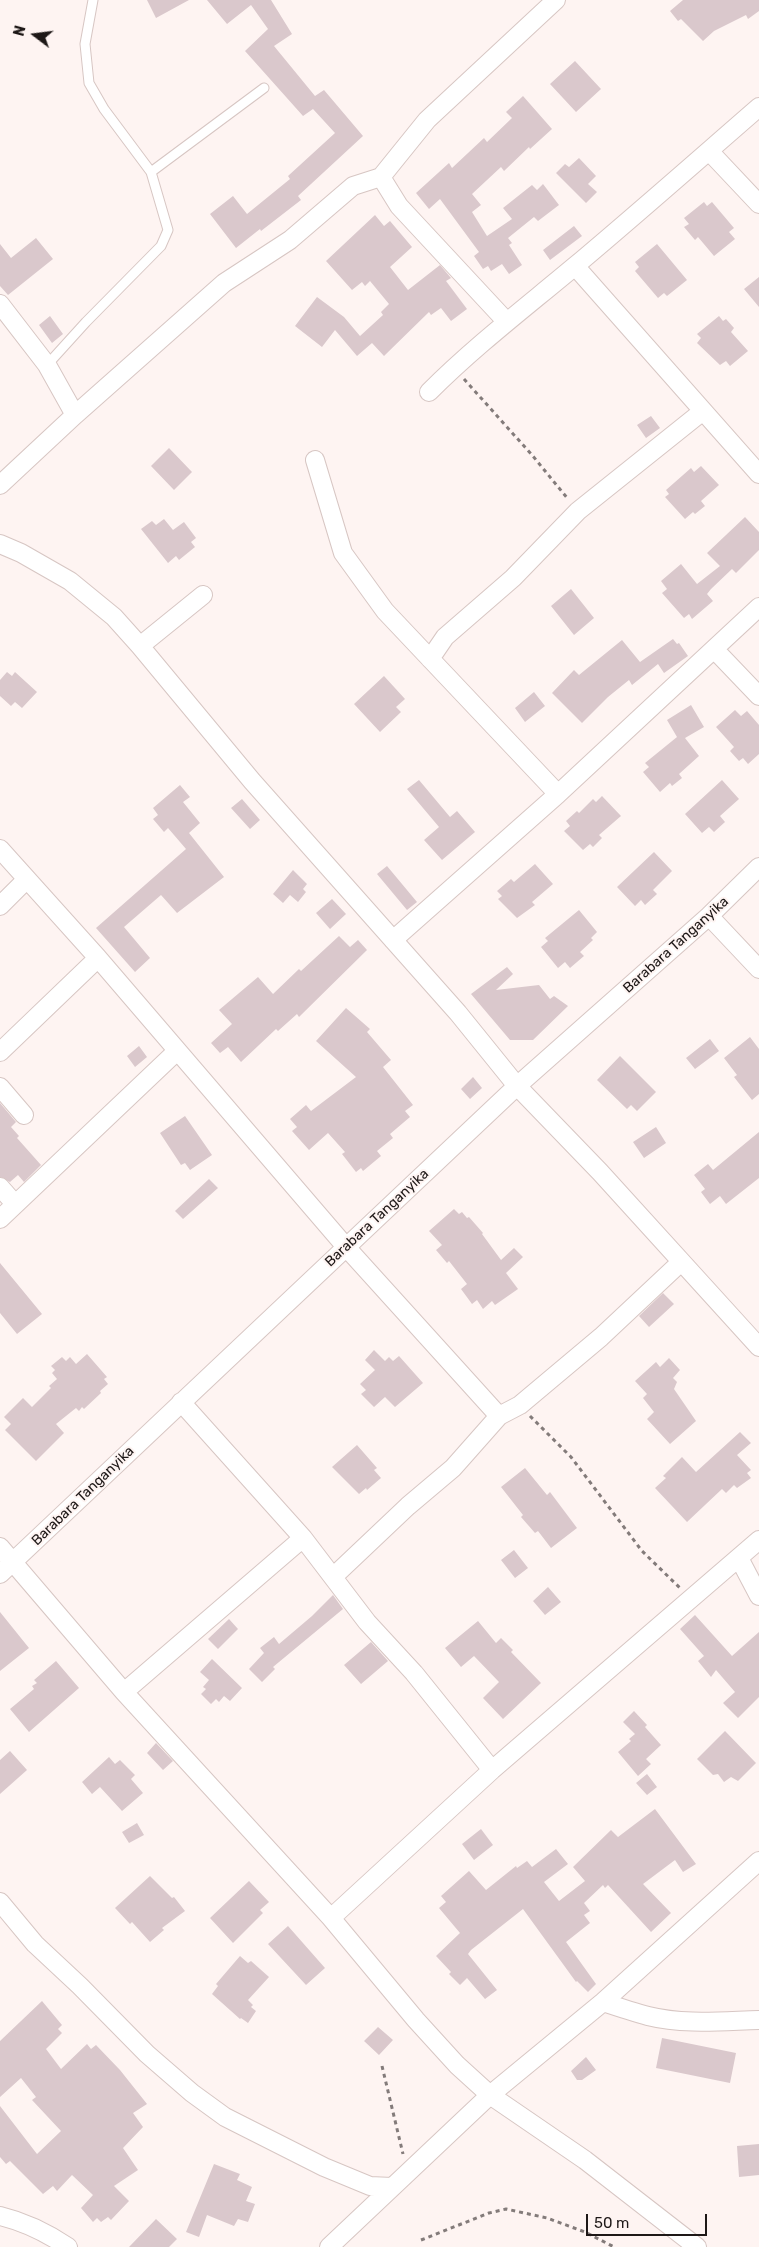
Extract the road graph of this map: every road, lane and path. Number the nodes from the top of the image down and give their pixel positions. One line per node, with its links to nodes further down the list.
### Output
1 (94, 0): 6 (lane)
2 (556, 0): 7 (street)
3 (264, 88): 6 (lane)
4 (759, 108): 5 (street)
5 (709, 151): 8 (street); 9 (street)
6 (151, 172): 12 (lane)
7 (381, 177): 11 (street); 16 (street)
8 (759, 204)
9 (575, 266): 11 (street); 15 (street)
10 (0, 304): 12 (street)
11 (506, 321): 13 (street)
12 (47, 365): 16 (street)
13 (454, 367): 14 (street); 20 (path)
14 (430, 392)
15 (703, 411): 18 (street); 20 (street)
16 (75, 415): 19 (street)
17 (314, 460): 26 (street)
18 (759, 474)
19 (0, 485)
20 (578, 512): 26 (street)
21 (0, 544): 24 (street)
22 (203, 595): 24 (street)
23 (759, 607): 25 (street)
24 (140, 646): 34 (street)
25 (714, 649): 27 (street); 28 (street)
26 (430, 659): 28 (street)
27 (759, 696)
28 (558, 794): 34 (street)
29 (0, 849): 31 (street)
30 (759, 867): 33 (street, Barabara Tanganyika)
31 (27, 879): 32 (street); 35 (street)
32 (0, 906)
33 (709, 916): 36 (street); 39 (street, Barabara Tanganyika)
34 (393, 940): 39 (street)
35 (98, 958): 37 (street); 38 (street)
36 (759, 969)
37 (177, 1051): 43 (street); 45 (street)
38 (0, 1052)
39 (517, 1086): 45 (street, Barabara Tanganyika); 46 (street)
40 (0, 1088): 41 (street)
41 (24, 1115)
42 (0, 1188): 43 (street)
43 (15, 1204): 44 (street)
44 (0, 1219)
45 (346, 1247): 48 (street, Barabara Tanganyika); 50 (street)
46 (681, 1262): 47 (street); 49 (street)
47 (759, 1347)
48 (181, 1402): 51 (street); 55 (street, Barabara Tanganyika)
49 (520, 1405): 50 (street); 59 (path)
50 (499, 1416): 57 (street)
51 (303, 1538): 57 (street); 60 (street)
52 (759, 1540): 54 (street)
53 (0, 1547): 55 (street)
54 (739, 1558): 58 (street); 59 (street)
55 (14, 1562): 56 (street, Barabara Tanganyika); 60 (street)
56 (0, 1574)
57 (333, 1577): 61 (street)
58 (759, 1596)
59 (690, 1600): 61 (street)
60 (124, 1692): 64 (street)
61 (492, 1770): 64 (street)
62 (759, 1861): 65 (street)
63 (0, 1902): 70 (street)
64 (331, 1918): 68 (street)
65 (603, 2002): 66 (street); 68 (street)
66 (759, 2020)
67 (382, 2066): 69 (path)
68 (490, 2095): 69 (street); 76 (street)
69 (408, 2172): 70 (street)
70 (392, 2186): 74 (street)
71 (0, 2216): 73 (street)
72 (421, 2240): 75 (path)
73 (68, 2247)
74 (328, 2247)
75 (614, 2247)
76 (697, 2247)

